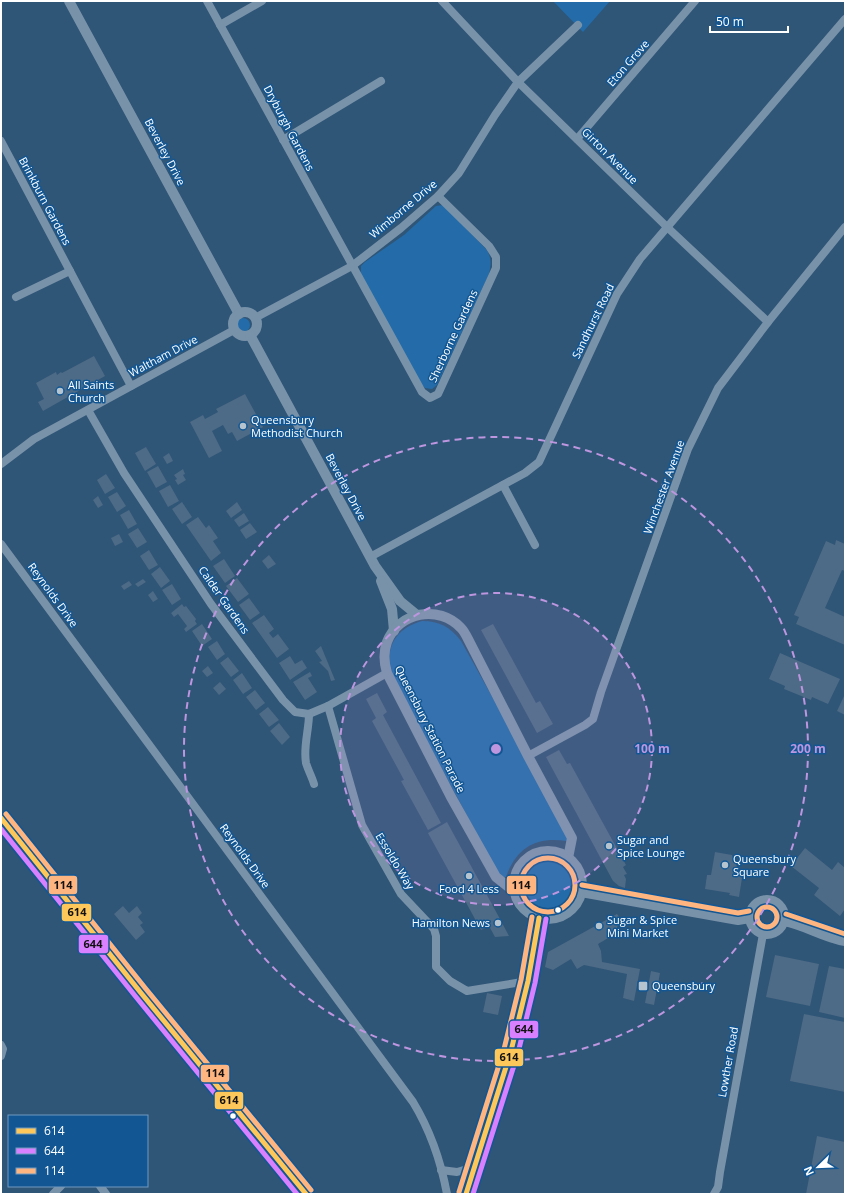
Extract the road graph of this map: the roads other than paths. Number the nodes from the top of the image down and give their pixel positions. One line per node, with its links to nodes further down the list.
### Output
1 (69, 1): 20 (street, Beverley Drive)
2 (207, 1): 7 (street, Dryburgh Gardens)
3 (262, 1): 7 (street)
4 (442, 1): 10 (street, Girton Avenue)
5 (695, 1): 11 (street, Eton Grove)
6 (845, 19): 15 (street, Sandhurst Road)
7 (220, 25): 12 (street, Dryburgh Gardens)
8 (578, 25): 10 (street, Wimborne Drive)
9 (381, 81): 12 (street)
10 (518, 82): 11 (street, Girton Avenue); 14 (street, Wimborne Drive)
11 (577, 139): 15 (street, Girton Avenue)
12 (283, 140): 17 (street, Dryburgh Gardens)
13 (1, 141): 18 (street, Brinkburn Gardens)
14 (438, 196): 17 (street, Wimborne Drive); 17 (street, Sherborne Gardens)
15 (667, 227): 22 (street, Girton Avenue); 28 (street, Sandhurst Road)
16 (845, 227): 22 (street, Winchester Avenue)
17 (352, 266): 21 (street, Wimborne Drive)
18 (70, 271): 19 (street); 25 (street, Brinkburn Gardens)
19 (16, 297)
20 (239, 314): 21 (street); 23 (street)
21 (255, 318): 24 (street)
22 (768, 322): 38 (street, Winchester Avenue)
23 (234, 330): 24 (street); 25 (street, Waltham Drive)
24 (250, 335): 31 (street, Beverley Drive)
25 (131, 386): 26 (street, Waltham Drive)
26 (88, 410): 27 (street, Waltham Drive); 37 (street, Calder Gardens)
27 (1, 464)
28 (503, 485): 30 (street); 31 (street, Sandhurst Road)
29 (1, 544): 53 (street, Reynolds Drive)
30 (535, 545)
31 (370, 556): 32 (street, Beverley Drive)
32 (375, 566): 33 (street, Beverley Drive); 34 (street, Beverley Drive)
33 (417, 615): 34 (street, Queensbury Station Parade); 38 (street)
34 (394, 631): 35 (street, Queensbury Station Parade)
35 (387, 673): 36 (street); 42 (street, Queensbury Station Parade)
36 (328, 706): 37 (street); 49 (street, Essoldo Way)
37 (309, 714): 39 (street)
38 (528, 756): 41 (street)
39 (314, 784)
40 (1, 818): 54 (street)
41 (568, 858): 42 (street); 43 (street)
42 (515, 892): 44 (street)
43 (581, 892): 44 (street); 45 (street)
44 (539, 918): 49 (street)
45 (750, 918): 46 (street); 47 (street)
46 (784, 921): 47 (street); 48 (street)
47 (764, 934): 57 (street, Lowther Road)
48 (845, 941)
49 (528, 981): 52 (street)
50 (1, 1045): 51 (street)
51 (1, 1056)
52 (474, 1167): 53 (street); 56 (street)
53 (442, 1170): 55 (street, Reynolds Drive)
54 (306, 1194)
55 (447, 1194)
56 (466, 1194)
57 (714, 1194)

